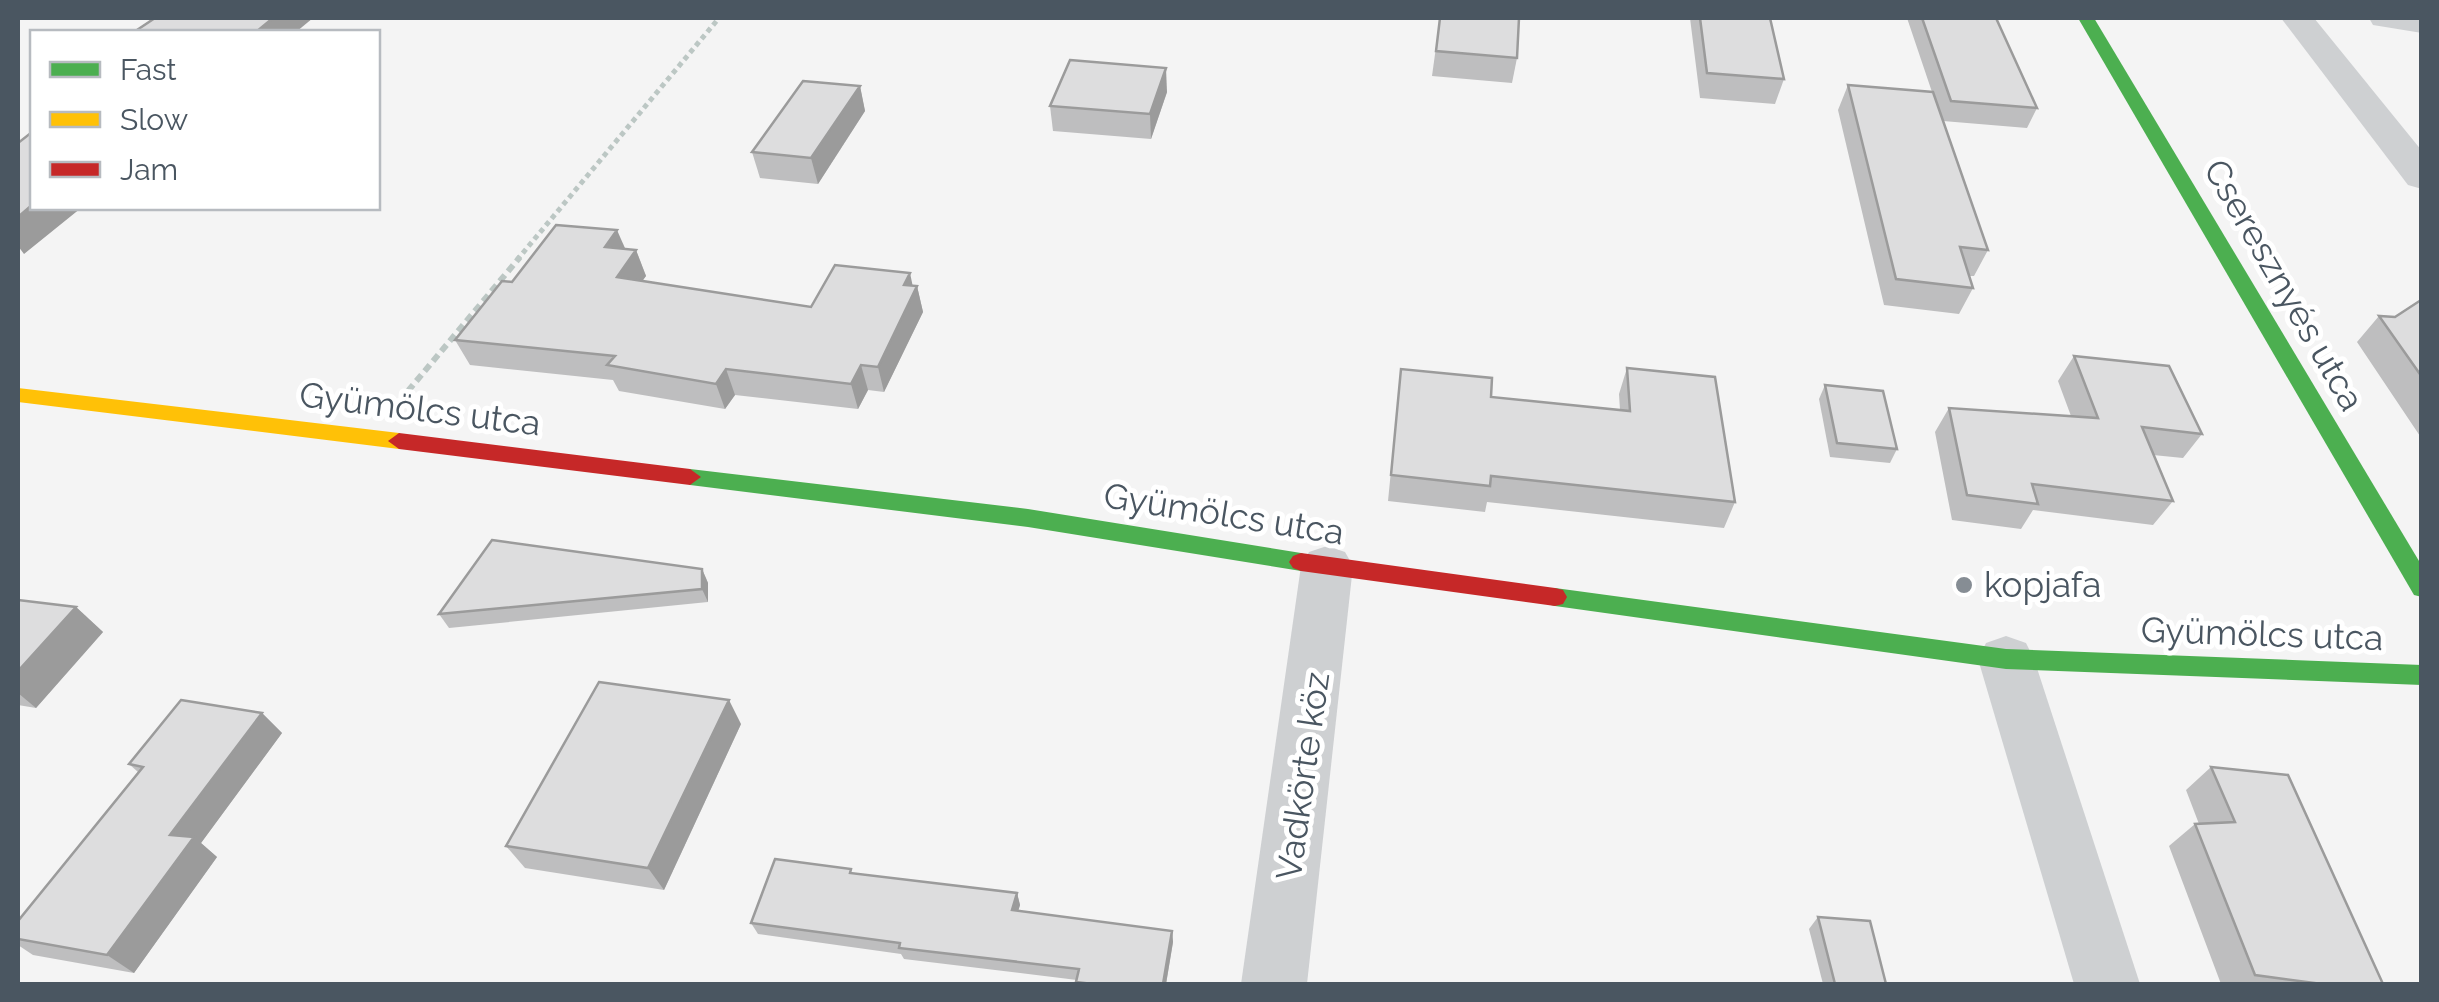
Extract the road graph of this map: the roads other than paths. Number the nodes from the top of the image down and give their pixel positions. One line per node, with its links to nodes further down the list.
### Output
1 (2086, 18): 8 (street, Cseresznyés utca)
2 (2296, 18): 5 (street)
3 (2385, 18): 4 (street)
4 (2422, 23)
5 (2422, 177)
6 (18, 395): 7 (street, Gyümölcs utca)
7 (1328, 566): 9 (street, Gyümölcs utca); 11 (street, Vadkörte köz)
8 (2422, 588)
9 (2006, 660): 10 (street, Gyümölcs utca); 12 (street)
10 (2422, 675)
11 (1274, 984)
12 (2107, 984)

